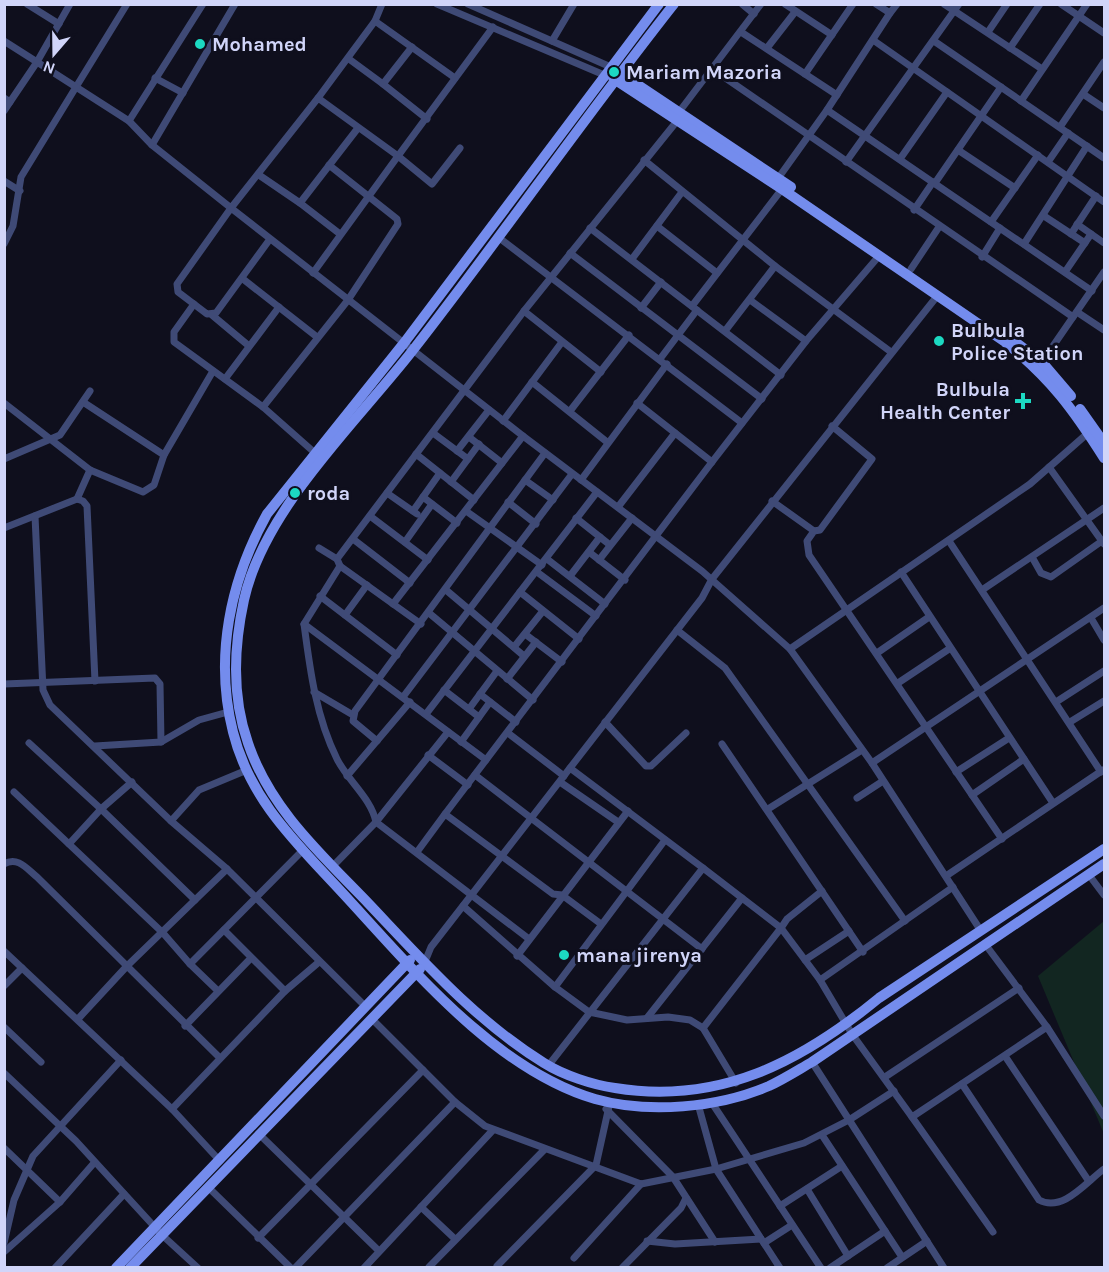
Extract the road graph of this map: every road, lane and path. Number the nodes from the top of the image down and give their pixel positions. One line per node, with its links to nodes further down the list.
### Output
1 (27, 4): 29 (street)
2 (70, 4): 29 (street)
3 (203, 4): 50 (street)
4 (235, 4): 56 (street)
5 (382, 4): 28 (street)
6 (437, 4): 30 (street)
7 (468, 4): 37 (street)
8 (574, 4): 37 (street)
9 (659, 4): 48 (main road)
10 (674, 4): 48 (main road)
11 (742, 4): 26 (street)
12 (761, 4): 26 (street)
13 (785, 4): 24 (street)
14 (853, 4): 34 (street)
15 (876, 4): 25 (street)
16 (897, 4): 25 (street)
17 (944, 4): 23 (street)
18 (1007, 4): 32 (street)
19 (1040, 4): 41 (street)
20 (1061, 4): 27 (street)
21 (1087, 4): 27 (street)
22 (126, 5): 53 (street)
23 (957, 7): 32 (street); 38 (street)
24 (795, 12): 34 (street); 40 (street)
25 (890, 13): 35 (street)
26 (754, 14): 31 (street)
27 (1078, 16): 33 (street); 47 (street)
28 (375, 21): 39 (street); 42 (street)
29 (59, 24): 43 (street)
30 (493, 27): 48 (street); 51 (street)
31 (741, 32): 40 (street); 45 (street)
32 (988, 32): 41 (street)
33 (1104, 33)
34 (832, 35): 49 (street)
35 (873, 40): 46 (street); 58 (street)
36 (4, 41): 43 (street)
37 (552, 41): 48 (street)
38 (934, 41): 46 (street); 54 (street)
39 (412, 47): 51 (street); 52 (street)
40 (766, 48): 49 (street)
41 (1010, 48): 47 (street)
42 (349, 59): 52 (street); 59 (street)
43 (37, 62): 53 (street); 60 (street)
44 (1104, 62): 57 (street)
45 (711, 68): 66 (street); 72 (street)
46 (915, 69): 55 (street); 73 (street)
47 (1042, 69): 61 (street)
48 (613, 74): 66 (main road); 110 (main road); 150 (main road)
49 (806, 74): 58 (street)
50 (155, 78): 56 (street); 68 (street)
51 (455, 78): 67 (street)
52 (383, 84): 67 (street)
53 (76, 87): 68 (street); 92 (street)
54 (1001, 87): 61 (street); 65 (street)
55 (947, 92): 65 (street); 81 (street)
56 (183, 93): 74 (street)
57 (1083, 94): 62 (street); 69 (street)
58 (837, 95): 63 (street)
59 (318, 98): 70 (street); 86 (street)
60 (7, 100): 64 (street)
61 (1020, 100): 69 (street)
62 (1104, 108)
63 (827, 110): 72 (street); 73 (street)
64 (4, 111)
65 (982, 115): 77 (street); 78 (street)
66 (678, 116): 82 (street); 89 (main road)
67 (427, 119): 79 (street)
68 (129, 121): 74 (street)
69 (1060, 127): 71 (street)
70 (358, 128): 79 (street); 85 (street)
71 (1068, 133): 75 (street); 84 (street)
72 (807, 135): 83 (street); 89 (street)
73 (865, 135): 81 (street); 83 (street)
74 (152, 145): 98 (street)
75 (1087, 146): 80 (street); 87 (street)
76 (460, 148): 79 (street)
77 (958, 150): 90 (street); 91 (street)
78 (1038, 155): 84 (street); 91 (street)
79 (398, 156): 94 (street)
80 (1104, 158)
81 (900, 159): 90 (street)
82 (644, 160): 93 (street); 105 (street)
83 (846, 162): 99 (street)
84 (1048, 162): 87 (street)
85 (329, 165): 94 (street); 97 (street)
86 (259, 175): 97 (street); 98 (street)
87 (1068, 177): 95 (street); 100 (street)
88 (4, 181): 92 (street)
89 (780, 183): 112 (street); 118 (main road); 122 (main road)
90 (934, 183): 99 (street); 101 (street)
91 (1015, 188): 101 (street)
92 (20, 191): 113 (street)
93 (682, 192): 103 (street); 112 (street)
94 (369, 196): 107 (street); 132 (street)
95 (1095, 196): 96 (street); 102 (street)
96 (1104, 202)
97 (300, 203): 107 (street)
98 (231, 208): 111 (street); 134 (street)
99 (914, 210): 104 (street)
100 (1044, 216): 108 (street); 116 (street)
101 (991, 222): 106 (street)
102 (1077, 224): 108 (street); 109 (street)
103 (657, 226): 120 (street); 125 (street)
104 (939, 227): 119 (street); 122 (street)
105 (590, 228): 117 (street); 120 (street)
106 (1000, 228): 116 (street); 119 (street)
107 (340, 234): 124 (street)
108 (1071, 234): 114 (street)
109 (1091, 234): 114 (street); 115 (street)
110 (498, 237): 127 (street); 150 (main road)
111 (270, 239): 124 (street); 128 (street)
112 (742, 239): 121 (street); 125 (street)
113 (5, 241)
114 (1085, 243): 123 (street)
115 (1104, 243)
116 (1024, 244): 123 (street)
117 (570, 253): 127 (street); 136 (street)
118 (879, 256): 131 (main road); 138 (street)
119 (982, 256): 140 (street)
120 (632, 259): 129 (street)
121 (775, 266): 133 (street); 138 (street)
122 (911, 269): 153 (main road)
123 (1065, 272): 130 (street)
124 (313, 273): 132 (street)
125 (717, 273): 137 (street)
126 (1104, 273): 130 (street)
127 (550, 277): 139 (street); 144 (street)
128 (243, 279): 135 (street); 141 (street)
129 (661, 282): 136 (street); 137 (street)
130 (1092, 291): 140 (street)
131 (938, 295): 151 (street); 174 (main road)
132 (348, 300): 146 (street); 150 (street)
133 (750, 300): 143 (street); 147 (street)
134 (194, 304): 141 (street); 155 (street)
135 (279, 307): 146 (street); 149 (street)
136 (641, 308): 145 (street)
137 (695, 308): 143 (street); 145 (street)
138 (834, 310): 147 (street); 151 (street)
139 (524, 311): 148 (street); 161 (street)
140 (1075, 314): 142 (street); 153 (street)
141 (212, 315): 149 (street)
142 (1104, 330)
143 (725, 332): 157 (street)
144 (629, 335): 152 (street); 156 (street)
145 (678, 336): 152 (street); 162 (street)
146 (318, 337): 166 (street)
147 (806, 341): 157 (street)
148 (562, 342): 156 (street); 159 (street)
149 (249, 346): 158 (street)
150 (408, 347): 161 (street); 182 (main road); 248 (main road)
151 (891, 352): 171 (street)
152 (660, 359): 154 (street)
153 (1042, 362): 179 (main road)
154 (667, 364): 165 (street); 170 (street)
155 (213, 371): 158 (street); 185 (street)
156 (601, 372): 168 (street)
157 (781, 375): 162 (street)
158 (225, 379): 166 (street)
159 (532, 382): 168 (street); 169 (street)
160 (90, 391): 163 (street)
161 (466, 391): 167 (street); 172 (street)
162 (762, 399): 170 (street)
163 (83, 402): 177 (street); 185 (street)
164 (4, 403): 177 (street)
165 (637, 403): 173 (street); 178 (street)
166 (263, 406): 182 (street)
167 (489, 410): 169 (street); 176 (street)
168 (570, 411): 178 (street)
169 (503, 421): 175 (street)
170 (742, 423): 189 (street)
171 (832, 426): 204 (street); 221 (street)
172 (433, 433): 181 (street); 184 (street)
173 (675, 433): 189 (street); 207 (street)
174 (1088, 433): 186 (main road); 191 (street)
175 (523, 436): 183 (street); 190 (street)
176 (469, 437): 180 (street); 181 (street)
177 (53, 438): 187 (street); 192 (street)
178 (608, 442): 196 (street)
179 (1104, 443)
180 (478, 444): 188 (street); 190 (street)
181 (457, 451): 188 (street)
182 (315, 453): 248 (main road)
183 (545, 453): 194 (street); 195 (street)
184 (416, 454): 193 (street); 199 (street)
185 (164, 455): 192 (street)
186 (1104, 458)
187 (4, 459)
188 (468, 459): 197 (street)
189 (712, 462): 223 (street)
190 (502, 463): 202 (street)
191 (1049, 467): 216 (street); 225 (street)
192 (90, 470): 201 (street)
193 (440, 473): 197 (street); 200 (street)
194 (572, 474): 196 (street); 203 (street)
195 (525, 480): 203 (street); 205 (street)
196 (581, 480): 198 (street)
197 (451, 482): 202 (street)
198 (597, 492): 207 (street); 214 (street)
199 (387, 493): 209 (street); 212 (street)
200 (423, 497): 206 (street); 209 (street)
201 (77, 500): 211 (street); 282 (street)
202 (474, 500): 210 (street)
203 (553, 501): 218 (street)
204 (772, 501): 221 (street); 240 (street)
205 (508, 502): 218 (street); 220 (street)
206 (432, 504): 213 (street); 217 (street)
207 (618, 507): 215 (street)
208 (1104, 508): 216 (street)
209 (413, 511): 213 (street)
210 (466, 511): 217 (street); 220 (street)
211 (35, 516): 219 (street); 285 (street)
212 (370, 516): 224 (street); 226 (street)
213 (422, 518): 226 (street)
214 (576, 518): 222 (street); 236 (street)
215 (632, 518): 223 (street); 228 (street)
216 (1088, 520): 227 (street); 232 (street)
217 (457, 523): 233 (street)
218 (536, 524): 229 (street)
219 (4, 528)
220 (491, 529): 229 (street); 244 (street)
221 (814, 531): 251 (street)
222 (600, 537): 228 (street); 231 (street)
223 (657, 538): 240 (street); 241 (street)
224 (353, 539): 235 (street); 242 (street)
225 (949, 541): 238 (street); 245 (street)
226 (405, 542): 233 (street)
227 (1103, 542): 232 (street)
228 (610, 545): 234 (street)
229 (519, 547): 236 (street); 253 (street)
230 (318, 548): 235 (street)
231 (589, 552): 234 (street); 239 (street)
232 (1032, 557): 245 (street)
233 (428, 560): 242 (street)
234 (599, 560): 241 (street)
235 (339, 562): 243 (street); 247 (street)
236 (544, 562): 237 (street); 239 (street)
237 (537, 572): 246 (street); 257 (street)
238 (901, 572): 251 (street); 258 (street)
239 (570, 576): 250 (street)
240 (712, 579): 263 (street); 270 (street)
241 (625, 580): 250 (street)
242 (410, 583): 249 (street)
243 (367, 585): 249 (street); 256 (street)
244 (446, 590): 253 (street); 255 (street)
245 (982, 590): 276 (street)
246 (520, 592): 254 (street); 262 (street)
247 (320, 596): 256 (street); 260 (street)
248 (238, 602): 297 (main road); 335 (main road)
249 (393, 604): 261 (street)
250 (606, 604): 257 (street)
251 (846, 608): 270 (street); 273 (street)
252 (1104, 608): 259 (street)
253 (470, 609): 262 (street); 264 (street)
254 (543, 611): 265 (street); 266 (street)
255 (429, 613): 261 (street); 264 (street)
256 (345, 615): 274 (street)
257 (596, 616): 266 (street)
258 (929, 617): 271 (street); 273 (street)
259 (1091, 618): 267 (street); 276 (street)
260 (304, 624): 280 (street); 287 (street)
261 (421, 624): 274 (street)
262 (491, 630): 269 (street); 272 (street)
263 (677, 630): 302 (street); 330 (street)
264 (452, 633): 272 (street); 290 (street)
265 (525, 634): 268 (street); 269 (street)
266 (579, 639): 277 (street)
267 (1104, 640)
268 (536, 642): 275 (street); 277 (street)
269 (514, 647): 275 (street)
270 (790, 649): 315 (street)
271 (949, 649): 283 (street); 289 (street)
272 (475, 652): 278 (street); 286 (street)
273 (877, 653): 283 (street)
274 (398, 655): 280 (street)
275 (524, 656): 281 (street)
276 (1028, 659): 289 (street); 295 (street)
277 (562, 662): 291 (street)
278 (497, 671): 281 (street); 288 (street)
279 (1104, 671): 295 (street)
280 (380, 679): 290 (street); 299 (street)
281 (507, 679): 291 (street)
282 (95, 681): 285 (street); 310 (street)
283 (898, 683): 304 (street)
284 (4, 684): 285 (street)
285 (44, 684): 314 (street)
286 (444, 690): 296 (street); 298 (street)
287 (314, 692): 299 (street); 325 (street)
288 (480, 694): 294 (street); 296 (street)
289 (979, 694): 304 (street); 308 (street)
290 (403, 697): 293 (street)
291 (533, 700): 301 (street)
292 (1104, 701): 303 (street)
293 (410, 702): 298 (street); 309 (street)
294 (490, 702): 300 (street); 301 (street)
295 (1056, 702): 303 (street)
296 (469, 709): 300 (street)
297 (228, 712): 310 (street); 321 (main road)
298 (426, 714): 305 (street)
299 (353, 715): 309 (street)
300 (479, 717): 311 (street)
301 (516, 722): 306 (street)
302 (604, 722): 307 (street); 320 (street)
303 (1070, 722): 322 (street)
304 (927, 728): 319 (street); 323 (street)
305 (448, 732): 311 (street); 316 (street)
306 (508, 733): 318 (street); 326 (street)
307 (686, 733)
308 (1009, 738): 317 (street); 323 (street)
309 (376, 741): 325 (street)
310 (161, 742): 314 (street)
311 (461, 742): 318 (street)
312 (29, 743): 336 (street)
313 (722, 744): 337 (street)
314 (94, 746): 328 (street)
315 (862, 750): 319 (street); 330 (street)
316 (428, 755): 329 (street); 342 (street)
317 (1024, 759): 332 (street); 334 (street)
318 (486, 760): 324 (street)
319 (872, 763): 327 (street)
320 (570, 768): 326 (street); 338 (street)
321 (247, 770): 335 (main road); 341 (street)
322 (1103, 770): 334 (street)
323 (956, 772): 332 (street)
324 (475, 775): 329 (street); 340 (street)
325 (347, 776): 342 (street)
326 (562, 779): 340 (street); 343 (street)
327 (883, 781): 333 (street); 358 (street)
328 (132, 782): 336 (street); 341 (street)
329 (468, 785): 339 (street)
330 (808, 785): 337 (street); 370 (street)
331 (14, 792): 346 (street)
332 (972, 795): 344 (street)
333 (857, 798)
334 (1053, 803): 344 (street)
335 (274, 807): 348 (main road); 354 (main road)
336 (101, 809): 346 (street); 367 (street)
337 (768, 809): 361 (street)
338 (628, 811): 343 (street); 345 (street)
339 (445, 814): 349 (street); 350 (street)
340 (531, 818): 350 (street); 352 (street)
341 (171, 820): 356 (street)
342 (376, 822): 349 (street); 354 (street)
343 (618, 822): 352 (street)
344 (1002, 838): 358 (street)
345 (665, 840): 355 (street); 360 (street)
346 (69, 844): 376 (street)
347 (1104, 849): 375 (main road)
348 (302, 851): 365 (street); 389 (main road)
349 (417, 852): 364 (street)
350 (501, 857): 362 (street); 364 (street)
351 (6, 860): 391 (street)
352 (589, 860): 360 (street); 362 (street)
353 (1104, 864): 357 (main road)
354 (333, 866): 383 (main road)
355 (702, 868): 366 (street); 369 (street)
356 (227, 869): 365 (street); 367 (street)
357 (1089, 875): 363 (street); 378 (main road)
358 (946, 876): 359 (street)
359 (953, 887): 370 (street); 375 (street)
360 (627, 890): 369 (street); 371 (street)
361 (822, 891): 372 (street); 374 (street)
362 (562, 895): 371 (street); 377 (street)
363 (1104, 895)
364 (471, 896): 368 (street); 377 (street)
365 (255, 897): 373 (street); 387 (street)
366 (742, 898): 372 (street); 380 (street)
367 (195, 900): 376 (street)
368 (463, 906): 379 (street); 384 (street)
369 (664, 920): 380 (street); 401 (street)
370 (905, 921): 382 (street)
371 (602, 924): 396 (street)
372 (781, 928): 386 (street); 407 (street)
373 (224, 930): 385 (street); 388 (street)
374 (849, 931): 382 (street); 386 (street)
375 (981, 931): 409 (main road)
376 (163, 933): 388 (street); 391 (street)
377 (529, 939): 384 (street)
378 (986, 944): 397 (street); 409 (main road)
379 (431, 947): 383 (street); 390 (street)
380 (702, 949): 403 (street)
381 (4, 951): 392 (street)
382 (863, 952): 394 (street)
383 (415, 956): 389 (main road); 390 (main road)
384 (518, 956): 396 (street)
385 (251, 958): 398 (street); 399 (street)
386 (805, 960): 394 (street)
387 (319, 962): 399 (street); 400 (street)
388 (190, 964): 398 (street)
389 (406, 964): 393 (main road); 400 (main road)
390 (424, 964): 393 (main road); 415 (main road)
391 (127, 966): 404 (street); 405 (street)
392 (22, 968): 395 (street); 404 (street)
393 (415, 974): 402 (main road); 425 (main road)
394 (820, 980): 409 (street)
395 (4, 986)
396 (555, 987): 401 (street)
397 (1019, 988): 408 (street); 418 (street)
398 (218, 991): 405 (street)
399 (285, 991): 411 (street)
400 (366, 1007): 437 (main road)
401 (589, 1012): 403 (street); 415 (street)
402 (371, 1018): 416 (street); 432 (main road)
403 (646, 1018): 407 (street)
404 (78, 1019): 412 (street)
405 (185, 1026): 411 (street)
406 (4, 1027): 413 (street)
407 (703, 1028): 419 (street)
408 (1047, 1028): 410 (street); 427 (street)
409 (849, 1029): 414 (main road); 418 (street); 419 (main road)
410 (1005, 1056): 420 (street); 445 (street)
411 (220, 1058): 426 (street)
412 (121, 1060): 426 (street); 430 (street)
413 (41, 1062)
414 (812, 1062): 423 (main road); 429 (street)
415 (548, 1066): 419 (main road)
416 (423, 1070): 422 (street); 446 (street)
417 (4, 1073): 430 (street)
418 (885, 1077): 421 (street)
419 (736, 1083)
420 (962, 1084): 428 (street); 445 (street)
421 (894, 1091): 428 (street); 429 (street)
422 (455, 1102): 431 (street); 455 (street)
423 (712, 1103): 424 (main road); 436 (street)
424 (698, 1104): 425 (main road); 442 (street)
425 (608, 1106): 439 (street); 444 (street)
426 (171, 1109): 437 (street)
427 (1104, 1116)
428 (912, 1117): 459 (street)
429 (849, 1120): 433 (street); 464 (street)
430 (59, 1125): 438 (street); 441 (street)
431 (493, 1130): 435 (street); 454 (street)
432 (260, 1135): 446 (street); 448 (main road)
433 (822, 1136): 436 (street); 440 (street)
434 (4, 1148): 441 (street)
435 (544, 1150): 439 (street); 461 (street)
436 (750, 1160): 442 (street); 453 (street)
437 (220, 1161): 457 (main road)
438 (94, 1163): 450 (street); 452 (street)
439 (596, 1165): 447 (street); 472 (street)
440 (842, 1166): 449 (street); 458 (street)
441 (27, 1168): 452 (street); 466 (street)
442 (716, 1169): 444 (street); 463 (street)
443 (1104, 1169): 445 (street)
444 (673, 1177): 447 (street); 451 (street)
445 (1088, 1180)
446 (311, 1184): 455 (street); 460 (street)
447 (641, 1184): 471 (street)
448 (209, 1188): 457 (main road); 460 (street)
449 (807, 1189): 453 (street); 469 (street)
450 (124, 1194): 457 (street); 474 (street)
451 (686, 1198): 462 (street); 465 (street)
452 (60, 1202): 468 (street)
453 (780, 1206): 456 (street)
454 (421, 1207): 461 (street); 467 (street)
455 (345, 1218): 467 (street); 478 (street)
456 (792, 1225): 463 (street); 482 (street)
457 (158, 1231): 475 (main road); 476 (main road); 477 (street)
458 (885, 1231): 469 (street); 470 (street)
459 (993, 1232)
460 (258, 1238): 478 (street)
461 (455, 1239): 473 (street)
462 (647, 1241): 465 (street); 480 (street)
463 (762, 1241): 465 (street); 481 (street)
464 (927, 1241): 470 (street); 485 (street)
465 (715, 1242)
466 (4, 1243)
467 (379, 1251): 479 (street)
468 (4, 1252)
469 (848, 1256): 483 (street)
470 (902, 1257): 484 (street)
471 (574, 1258)
472 (497, 1266)
473 (429, 1267)
474 (55, 1268)
475 (117, 1268)
476 (130, 1268)
477 (198, 1268)
478 (293, 1268)
479 (364, 1268)
480 (622, 1268)
481 (780, 1268)
482 (821, 1268)
483 (830, 1268)
484 (887, 1268)
485 (944, 1268)

